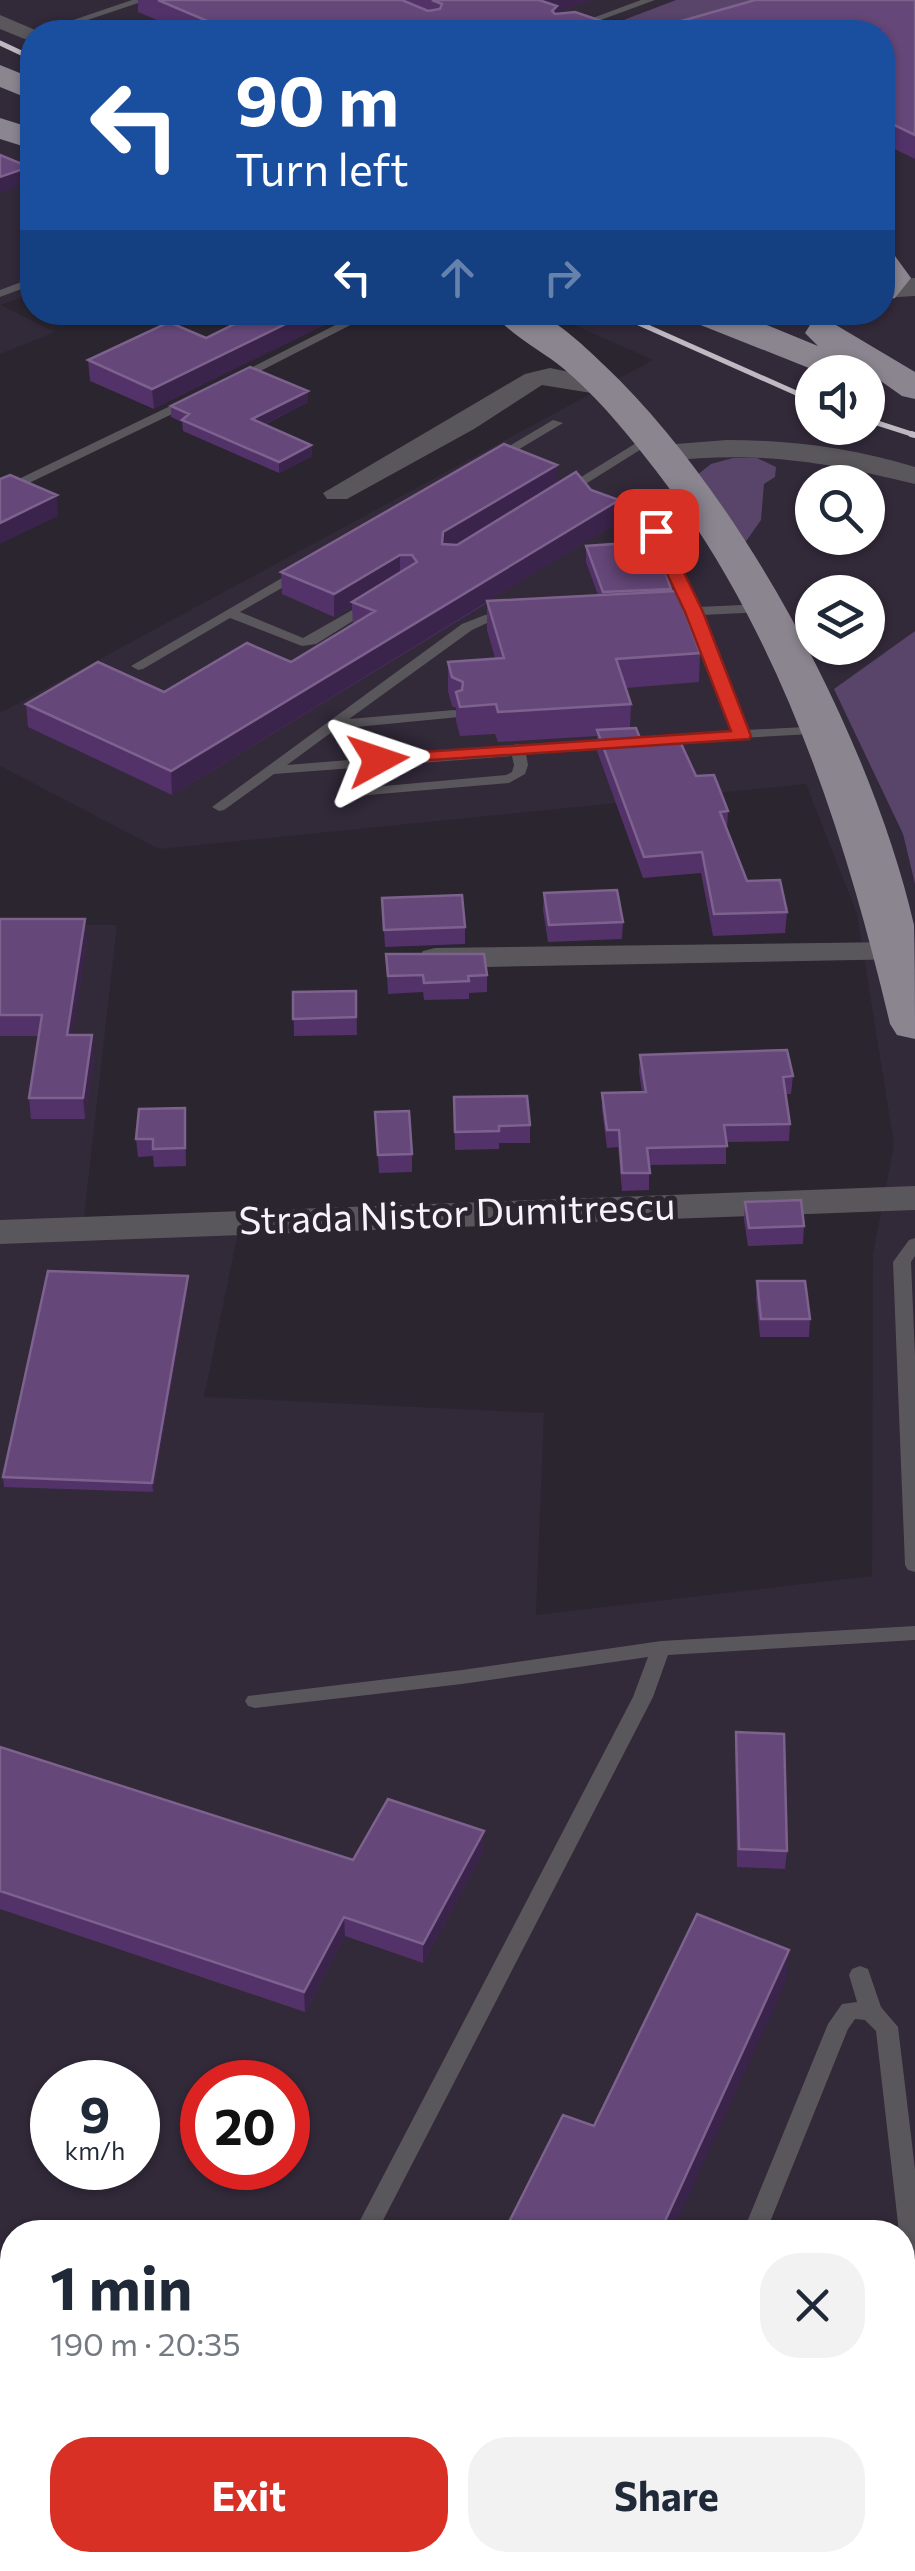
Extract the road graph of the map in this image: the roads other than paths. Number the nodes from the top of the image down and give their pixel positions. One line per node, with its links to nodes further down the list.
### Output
1 (142, 0): 3 (lane)
2 (650, 0): 4 (lane)
3 (80, 20)
4 (594, 20)
5 (0, 100): 6 (main road)
6 (20, 124)
7 (344, 325): 18 (lane)
8 (524, 325): 17 (street)
9 (529, 325): 20 (main road)
10 (745, 325): 13 (main road)
11 (787, 325): 14 (main road)
12 (810, 325): 15 (main road)
13 (845, 355)
14 (846, 355)
15 (847, 355)
16 (885, 374): 21 (main road)
17 (550, 376): 20 (street); 32 (street)
18 (230, 381)
19 (885, 385): 23 (main road)
20 (610, 388): 25 (main road)
21 (915, 388)
22 (212, 390): 33 (lane)
23 (915, 408)
24 (557, 423): 26 (lane)
25 (658, 445): 30 (street); 31 (lane); 38 (main road)
26 (506, 452): 27 (lane); 28 (lane)
27 (522, 457)
28 (471, 472)
29 (569, 474): 31 (lane)
30 (915, 476)
31 (584, 479): 34 (lane)
32 (337, 492)
33 (0, 493)
34 (551, 500)
35 (656, 531): 40 (lane)
36 (316, 562): 39 (lane)
37 (391, 593): 39 (lane)
38 (765, 608): 40 (lane); 46 (main road)
39 (229, 612): 43 (lane)
40 (694, 612): 41 (lane); 47 (lane)
41 (656, 613)
42 (523, 618): 45 (lane)
43 (138, 666)
44 (454, 714): 45 (lane)
45 (333, 725): 51 (lane)
46 (826, 730): 47 (lane); 54 (main road)
47 (742, 736): 48 (lane)
48 (649, 741)
49 (630, 742): 50 (lane)
50 (518, 748): 51 (lane); 52 (lane)
51 (273, 770): 53 (lane)
52 (356, 792)
53 (219, 807)
54 (897, 952): 55 (street); 56 (main road)
55 (412, 958)
56 (915, 1024)
57 (915, 1198): 58 (street, Strada Nistor Dumitrescu)
58 (0, 1232)
59 (915, 1244): 60 (lane)
60 (915, 1565)
61 (915, 1633): 62 (lane)
62 (660, 1648): 63 (lane); 66 (lane)
63 (256, 1701)
64 (860, 1975): 65 (lane)
65 (871, 2012): 67 (lane); 68 (lane)
66 (371, 2220)
67 (760, 2220)
68 (910, 2220)

